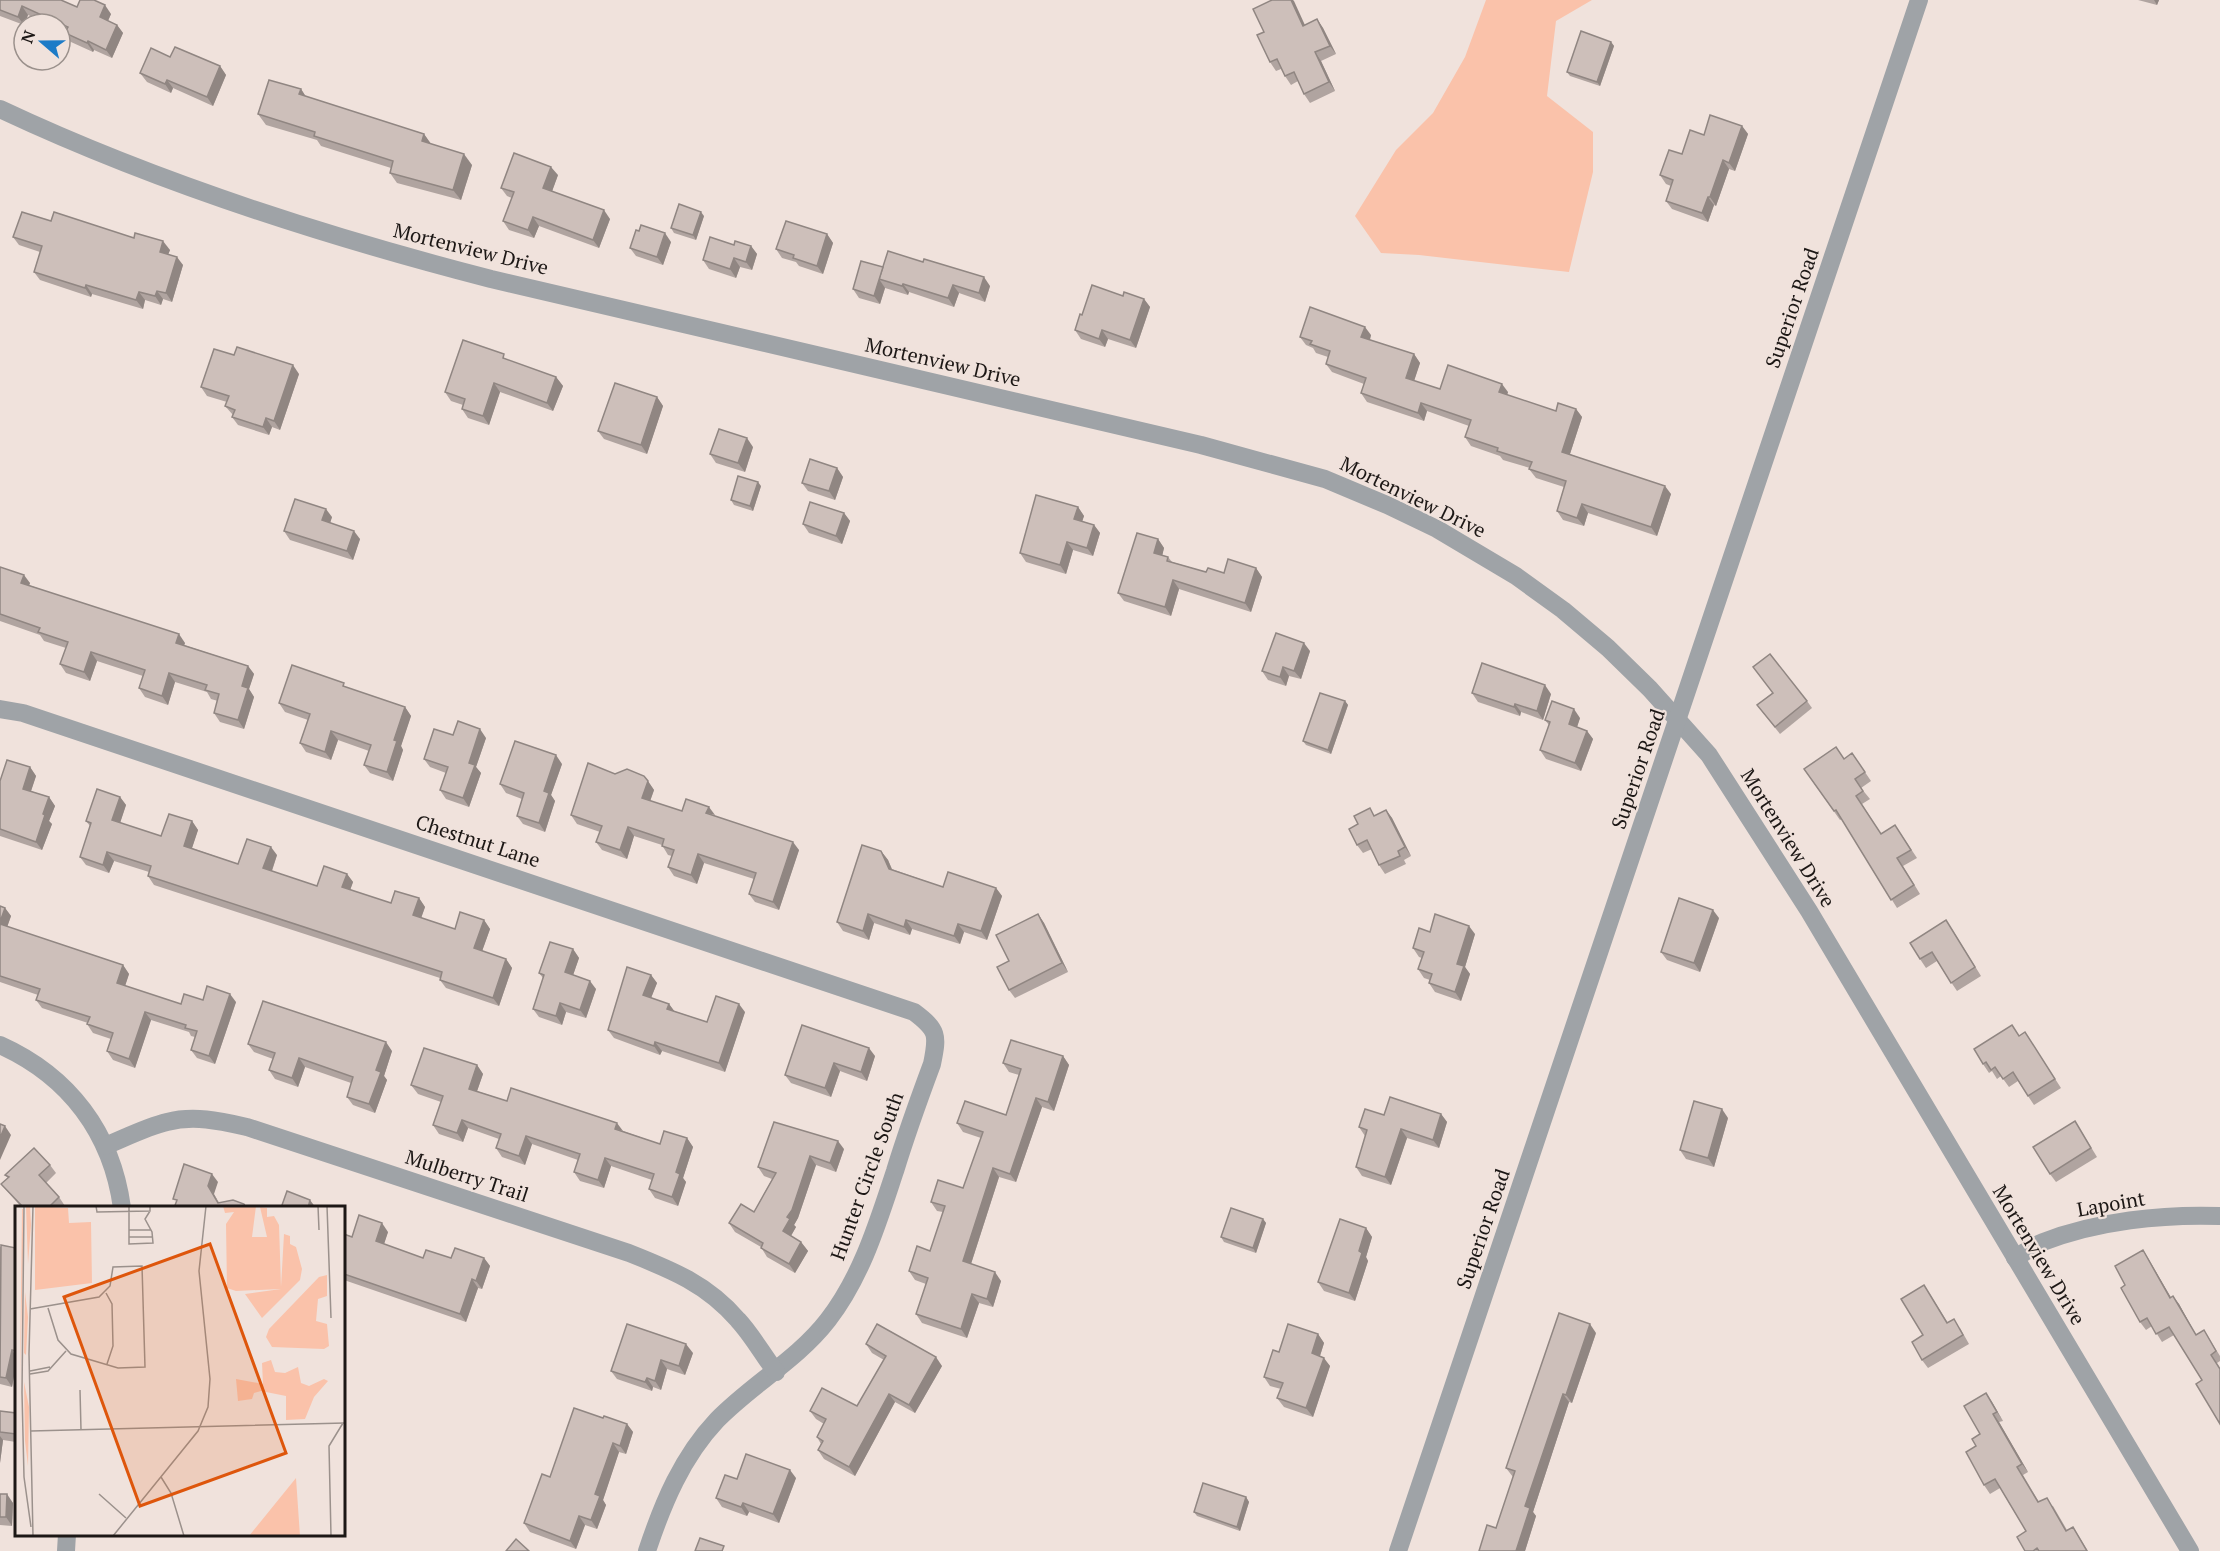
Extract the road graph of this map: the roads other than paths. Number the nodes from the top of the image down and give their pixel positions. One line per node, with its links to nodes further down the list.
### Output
1 (1919, 0): 4 (street, Superior Road)
2 (0, 109): 4 (street, Mortenview Drive)
3 (0, 709): 5 (street, Chestnut Lane)
4 (1678, 721): 10 (street, Mortenview Drive); 15 (street, Superior Road)
5 (935, 1030): 11 (street, Hunter Circle South)
6 (0, 1045): 7 (street)
7 (105, 1146): 8 (street); 11 (street, Mulberry Trail)
8 (122, 1206)
9 (2220, 1216): 10 (street, Lapoint)
10 (2015, 1258): 16 (street, Mortenview Drive)
11 (776, 1371): 14 (street, Hunter Circle South)
12 (67, 1536): 13 (street)
13 (66, 1551)
14 (647, 1551)
15 (1398, 1551)
16 (2190, 1551)

